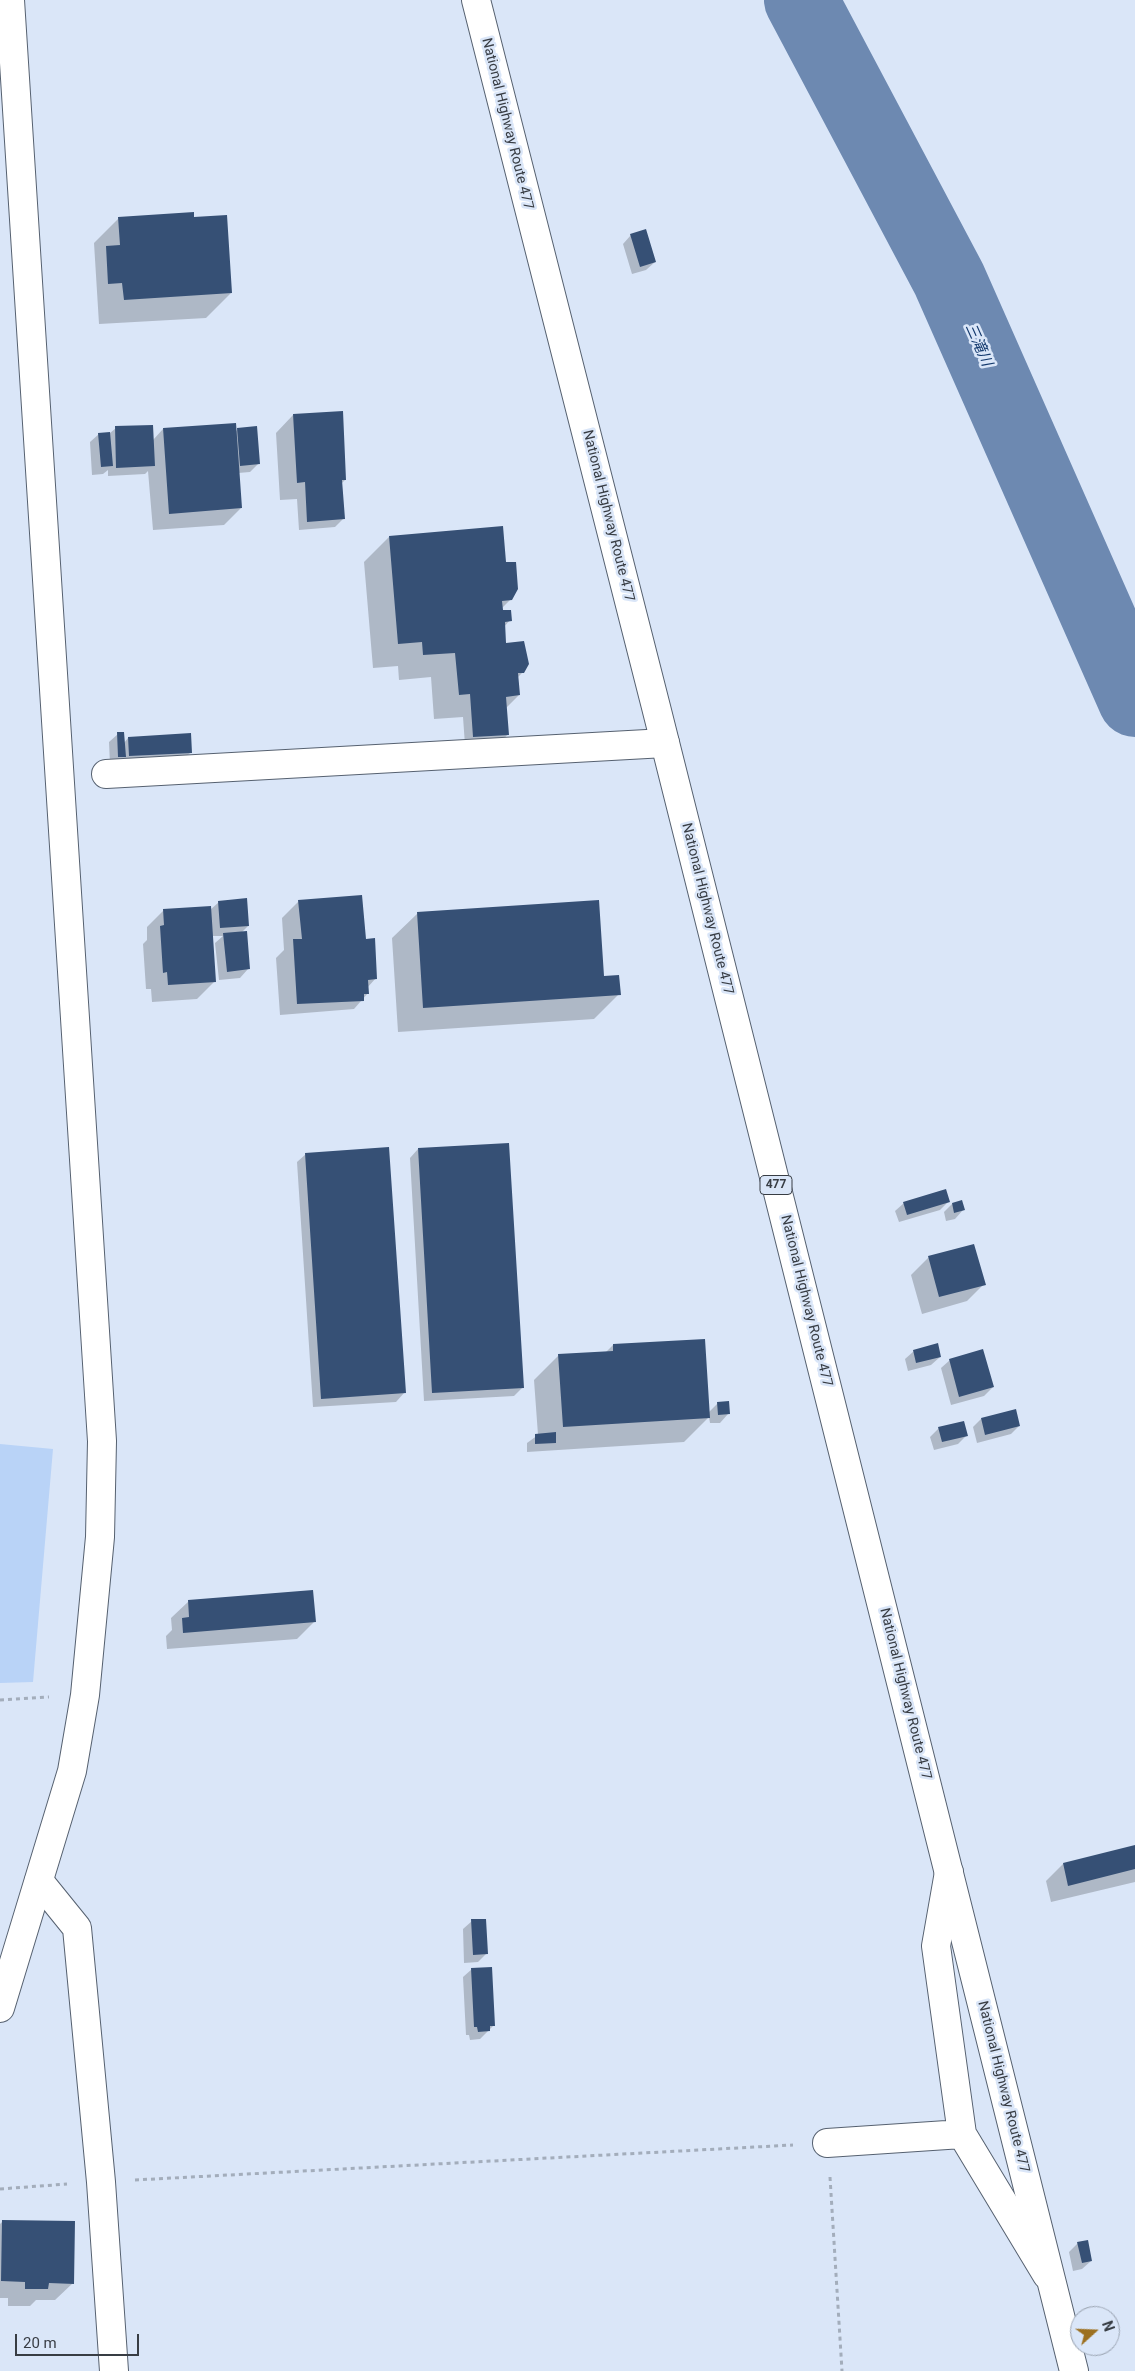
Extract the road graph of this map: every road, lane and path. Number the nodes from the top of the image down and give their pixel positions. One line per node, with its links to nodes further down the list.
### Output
1 (10, 0): 5 (main road)
2 (476, 0): 3 (main road, National Highway Route 477 / 477)
3 (665, 743): 4 (main road); 7 (main road, National Highway Route 477 / 477)
4 (106, 774)
5 (85, 1695): 6 (path); 8 (main road)
6 (0, 1700)
7 (950, 1872): 10 (main road); 14 (main road, National Highway Route 477 / 477)
8 (38, 1882): 9 (main road); 12 (main road)
9 (0, 2008)
10 (962, 2134): 11 (main road); 14 (main road)
11 (828, 2143): 12 (path); 16 (path)
12 (101, 2182): 13 (path); 15 (main road)
13 (0, 2189)
14 (1053, 2284): 17 (main road, National Highway Route 477 / 477)
15 (114, 2371)
16 (842, 2371)
17 (1074, 2371)

